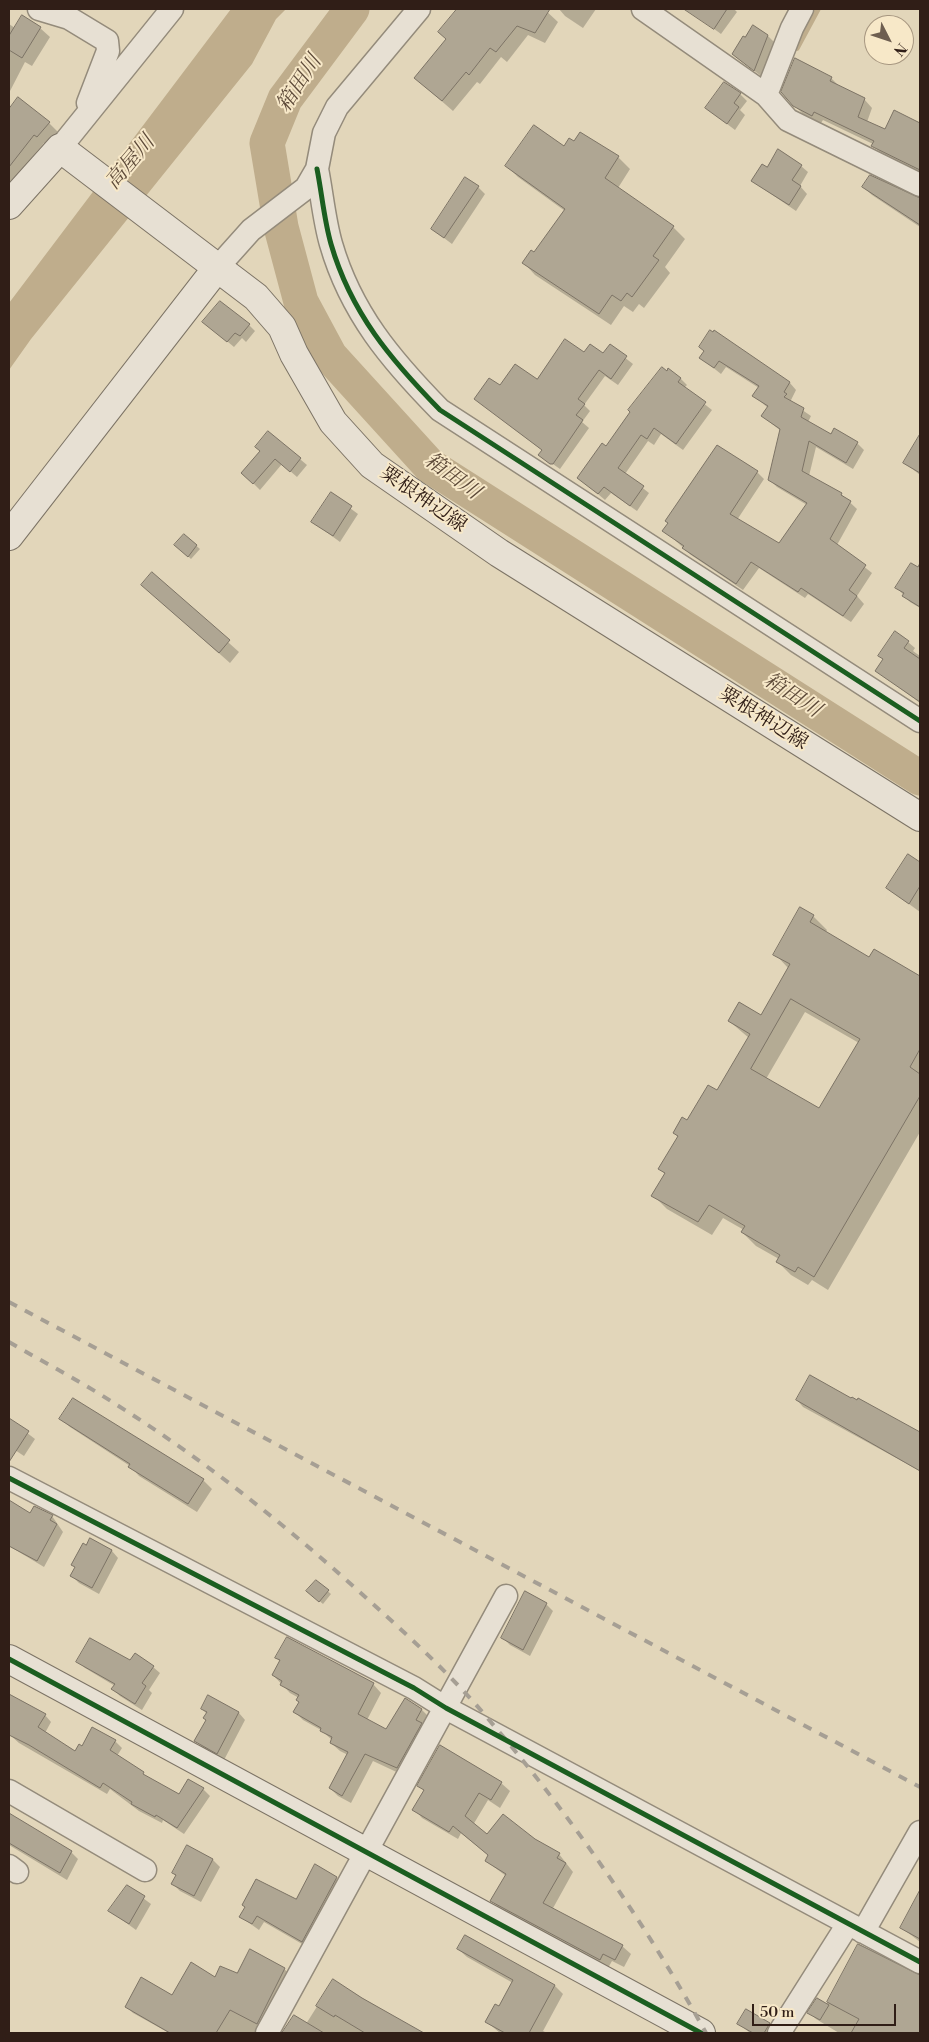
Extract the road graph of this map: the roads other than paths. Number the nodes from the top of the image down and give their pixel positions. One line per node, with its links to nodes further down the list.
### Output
1 (39, 9): 7 (street)
2 (172, 9): 7 (street)
3 (419, 9): 9 (street)
4 (643, 9): 6 (street)
5 (802, 9): 6 (street)
6 (766, 95): 10 (street)
7 (80, 122): 8 (street)
8 (64, 151): 11 (main road); 12 (main road, 粟根神辺線)
9 (312, 179): 12 (street); 14 (street)
10 (920, 185)
11 (9, 205)
12 (211, 264): 13 (main road); 15 (main road, 粟根神辺線)
13 (9, 536)
14 (920, 721)
15 (920, 817)
16 (9, 1478): 19 (street)
17 (506, 1596): 19 (street)
18 (9, 1659): 22 (main road)
19 (446, 1708): 22 (street); 24 (street)
20 (9, 1792): 23 (street)
21 (920, 1832): 24 (street)
22 (368, 1852): 26 (street); 27 (main road)
23 (145, 1870)
24 (855, 1928): 25 (street); 28 (street)
25 (920, 1962)
26 (267, 2033)
27 (701, 2033)
28 (779, 2033)

